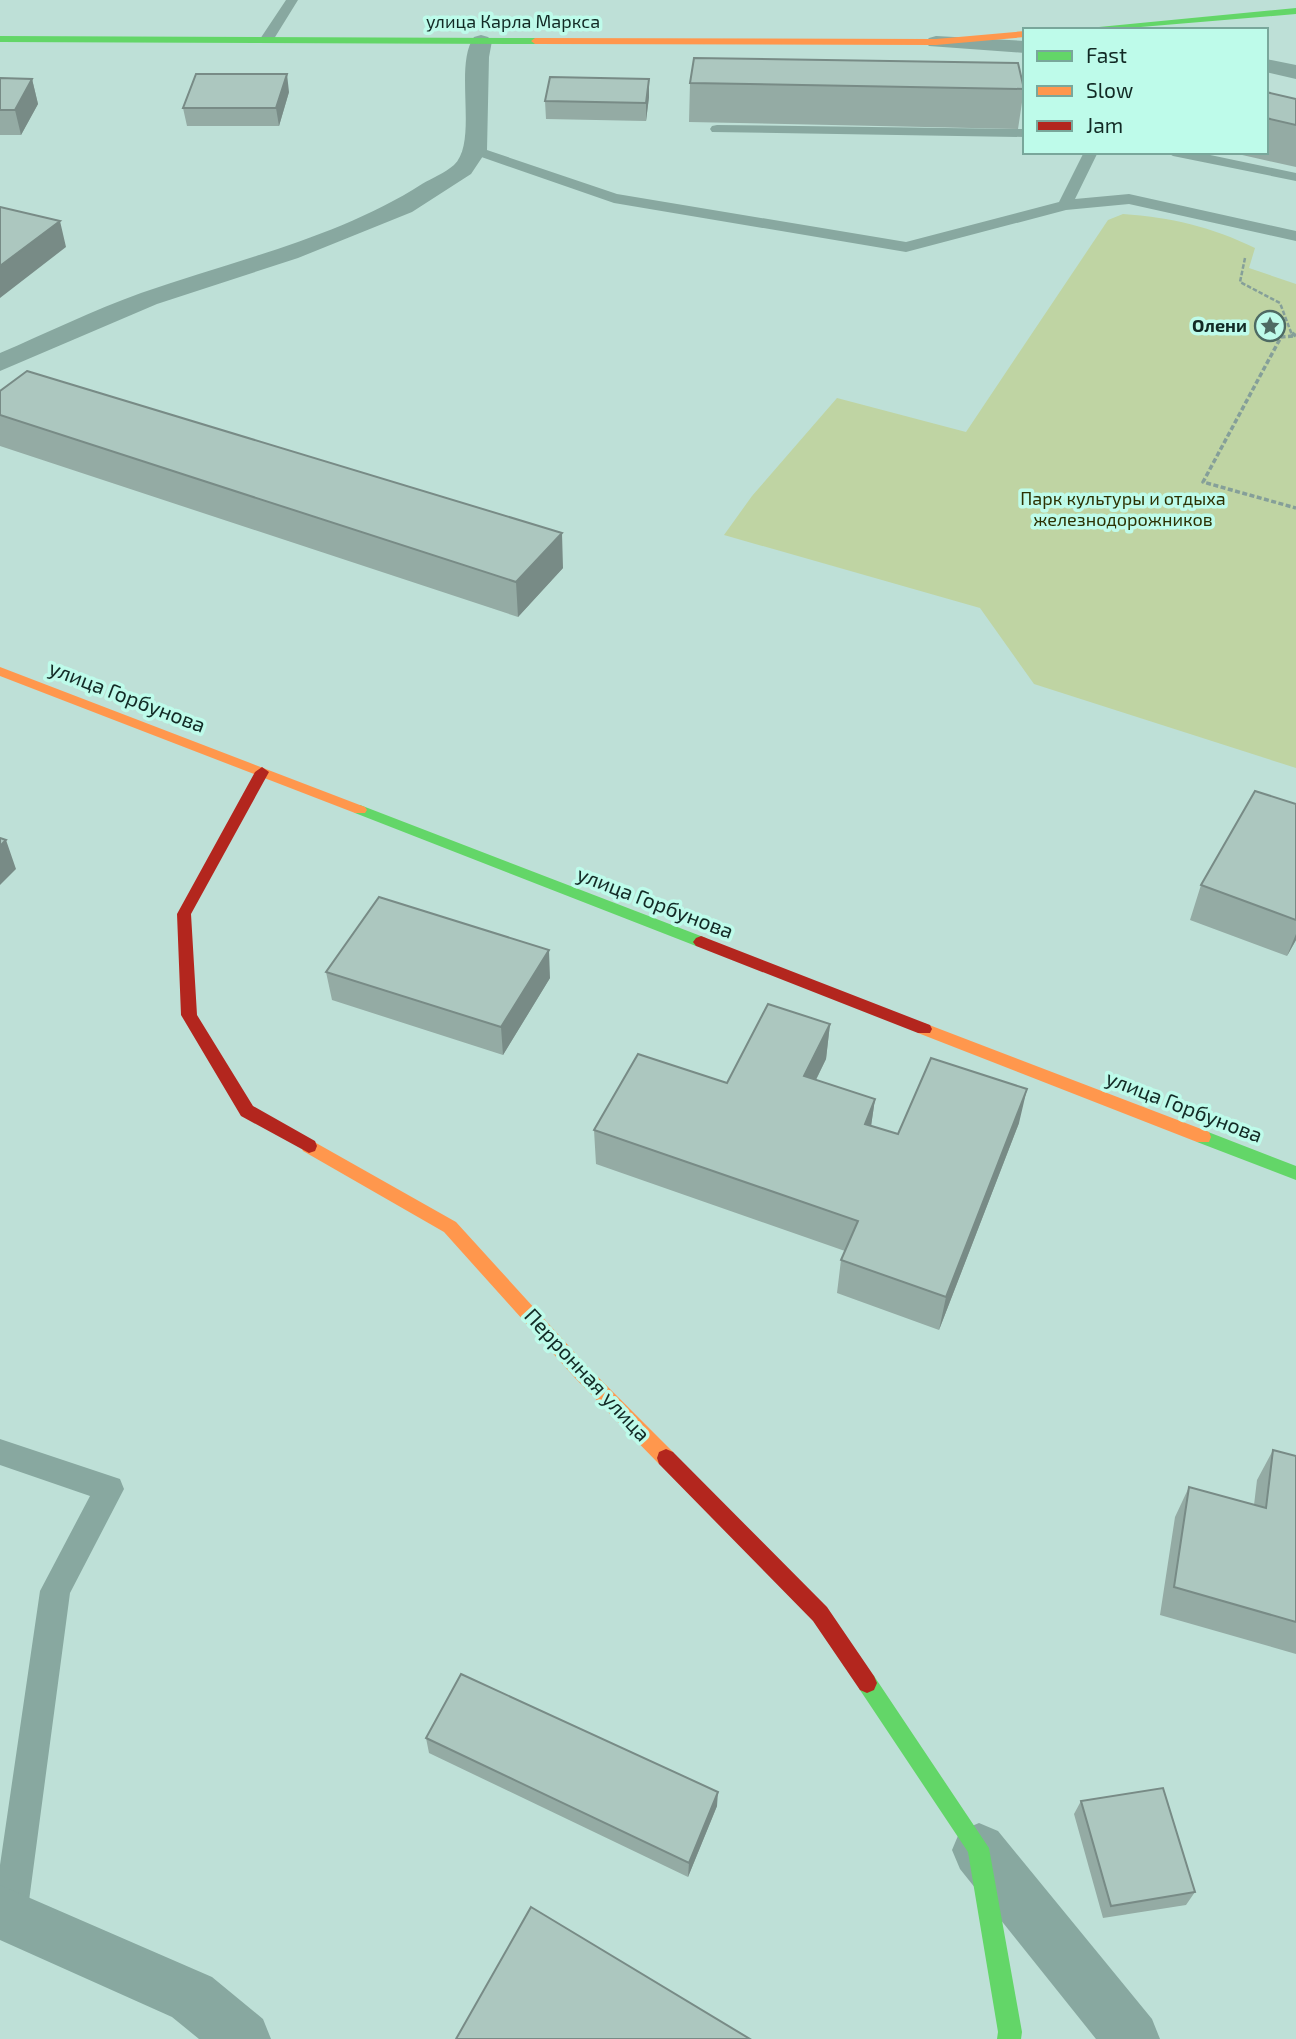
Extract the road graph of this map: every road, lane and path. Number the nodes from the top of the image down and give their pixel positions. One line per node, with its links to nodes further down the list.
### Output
1 (292, 0): 7 (lane)
2 (1296, 11): 3 (street)
3 (1197, 24): 4 (street)
4 (1114, 28)
5 (1023, 34): 9 (street, улица Карла Маркса)
6 (0, 39): 7 (street, улица Карла Маркса)
7 (267, 39): 8 (street, улица Карла Маркса)
8 (481, 41): 9 (street, улица Карла Маркса); 15 (street)
9 (936, 42): 10 (street)
10 (1023, 47)
11 (1268, 68): 12 (street)
12 (1296, 72)
13 (717, 129): 14 (lane)
14 (1023, 133)
15 (475, 150): 19 (lane); 23 (street)
16 (1090, 154): 19 (lane)
17 (1183, 154): 18 (lane)
18 (1296, 177)
19 (1065, 205): 20 (lane)
20 (1251, 226): 21 (lane); 22 (path)
21 (1296, 236)
22 (1294, 336): 24 (path)
23 (0, 363)
24 (1296, 508)
25 (0, 671): 26 (street, улица Горбунова)
26 (262, 772): 27 (street, улица Горбунова); 29 (street, Перронная улица)
27 (1296, 1173)
28 (0, 1452): 30 (lane)
29 (978, 1848): 32 (street, Перронная улица); 33 (street)
30 (5, 1914): 31 (street)
31 (243, 2039)
32 (1009, 2039)
33 (1132, 2039)

